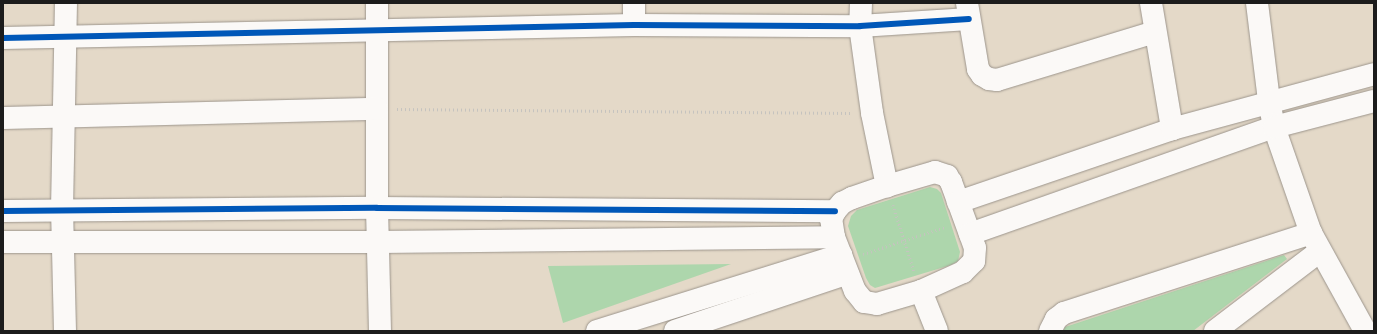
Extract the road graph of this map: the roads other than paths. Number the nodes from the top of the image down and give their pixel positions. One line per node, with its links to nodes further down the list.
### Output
1 (66, 3): 12 (street)
2 (378, 3): 10 (street)
3 (634, 3): 8 (street)
4 (861, 3): 9 (street)
5 (1151, 3): 11 (street)
6 (1257, 3): 15 (street)
7 (968, 11): 9 (street); 11 (street)
8 (634, 25): 9 (street); 10 (street)
9 (860, 26): 22 (street)
10 (377, 31): 12 (street); 17 (street)
11 (1155, 32): 21 (street)
12 (67, 37): 13 (street); 18 (street)
13 (3, 38)
14 (1374, 74): 15 (street)
15 (1269, 101): 20 (street); 21 (street)
16 (1374, 101): 20 (street)
17 (377, 109): 18 (street); 23 (street)
18 (64, 116): 19 (street); 24 (street)
19 (3, 118)
20 (1274, 127): 27 (street); 31 (street)
21 (1172, 129): 27 (street)
22 (887, 186): 26 (street); 27 (street)
23 (377, 208): 24 (street); 26 (street); 30 (street)
24 (62, 210): 25 (street); 29 (street)
25 (3, 211)
26 (835, 211): 32 (street)
27 (964, 219): 33 (street)
28 (3, 242): 29 (street)
29 (63, 242): 30 (street); 34 (street)
30 (378, 242): 32 (street); 36 (street)
31 (1316, 242): 40 (street); 41 (street); 42 (street)
32 (842, 256): 33 (street); 37 (street); 38 (street)
33 (921, 291): 39 (street)
34 (65, 331)
35 (375, 331): 36 (street)
36 (380, 331)
37 (597, 331)
38 (675, 331)
39 (937, 331)
40 (1050, 331)
41 (1215, 331)
42 (1366, 331)

